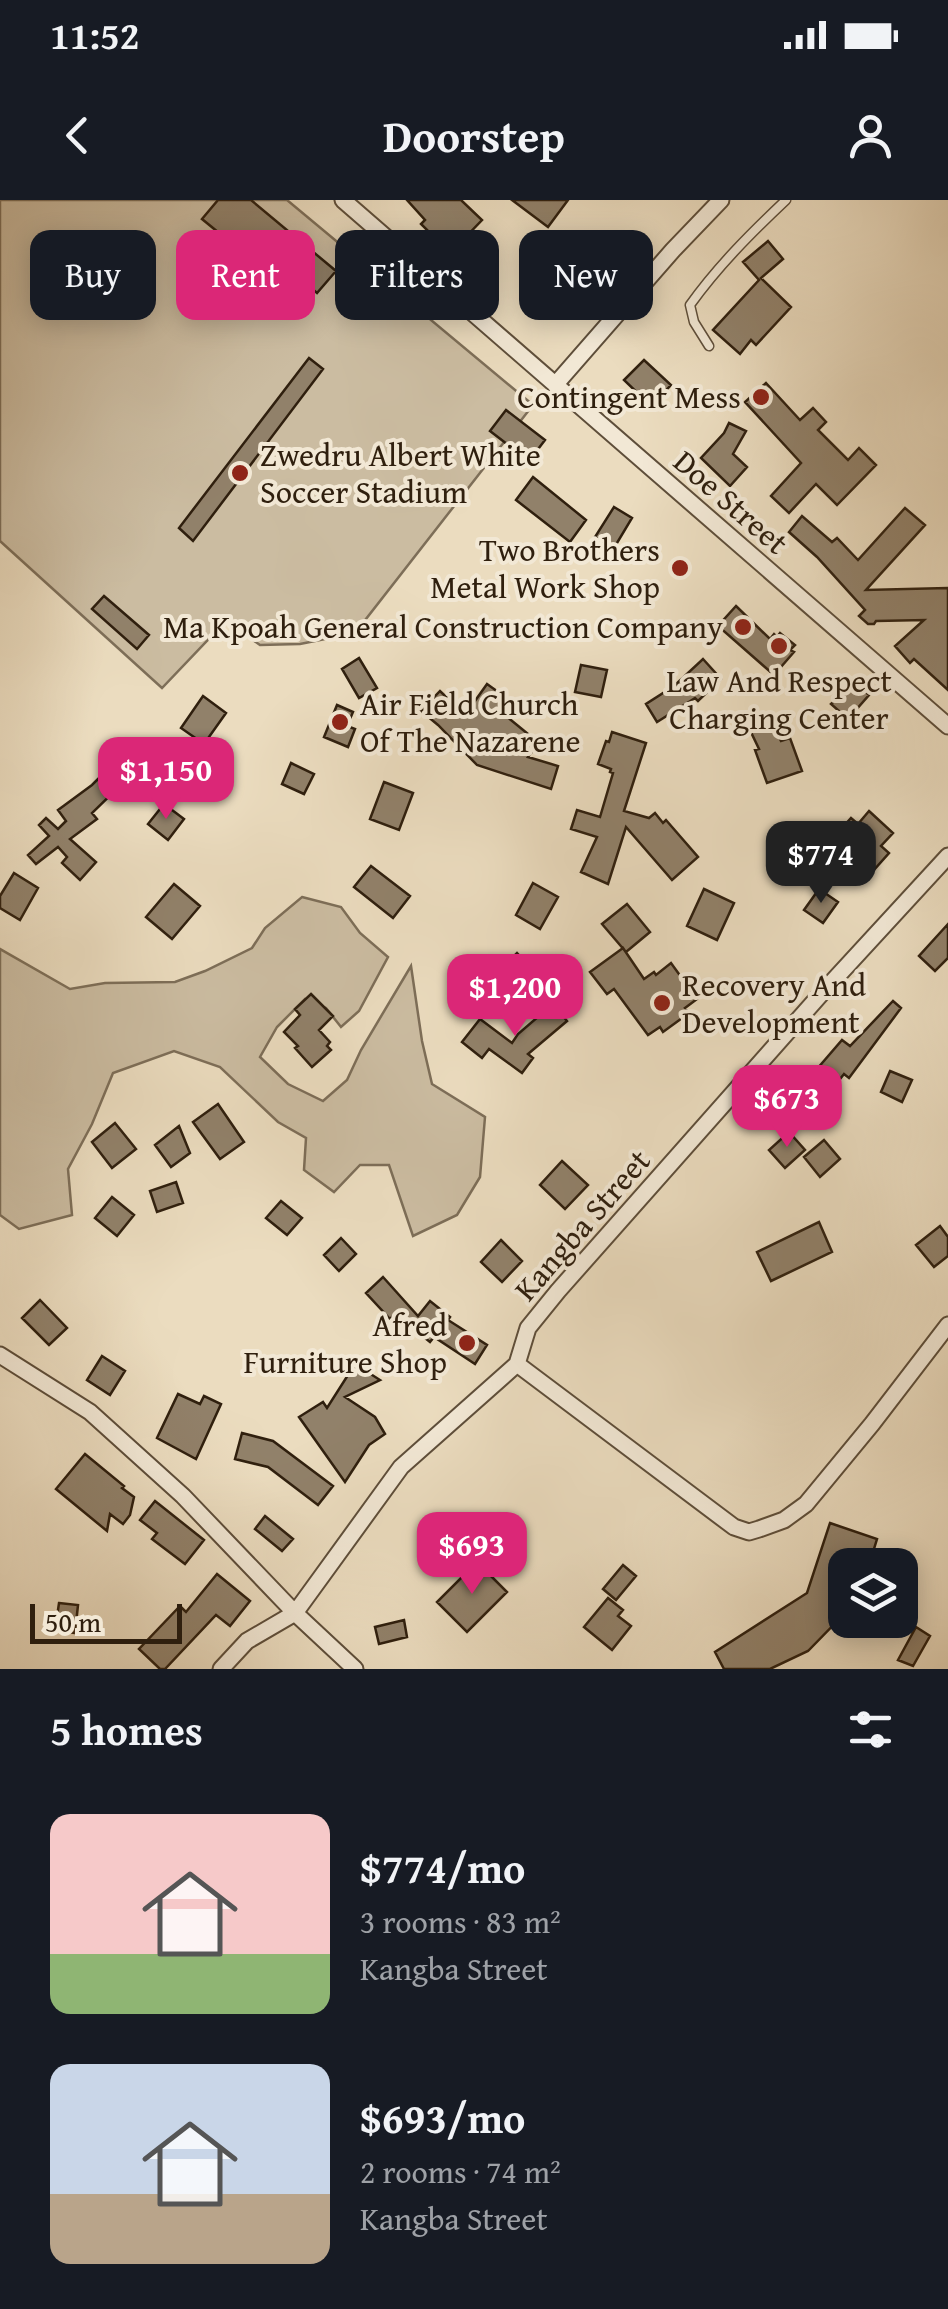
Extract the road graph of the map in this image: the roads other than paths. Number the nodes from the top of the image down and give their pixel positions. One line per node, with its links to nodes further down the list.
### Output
1 (343, 200): 5 (street, Doe Street)
2 (721, 200): 5 (street)
3 (786, 200): 4 (lane)
4 (709, 346)
5 (556, 385): 6 (street, Doe Street)
6 (948, 726)
7 (948, 856): 10 (street, Kangba Street)
8 (948, 1325): 10 (street)
9 (0, 1355): 11 (street)
10 (517, 1364): 11 (street, Kangba Street)
11 (295, 1612): 12 (street, Kangba Street); 13 (street)
12 (221, 1669)
13 (354, 1669)

